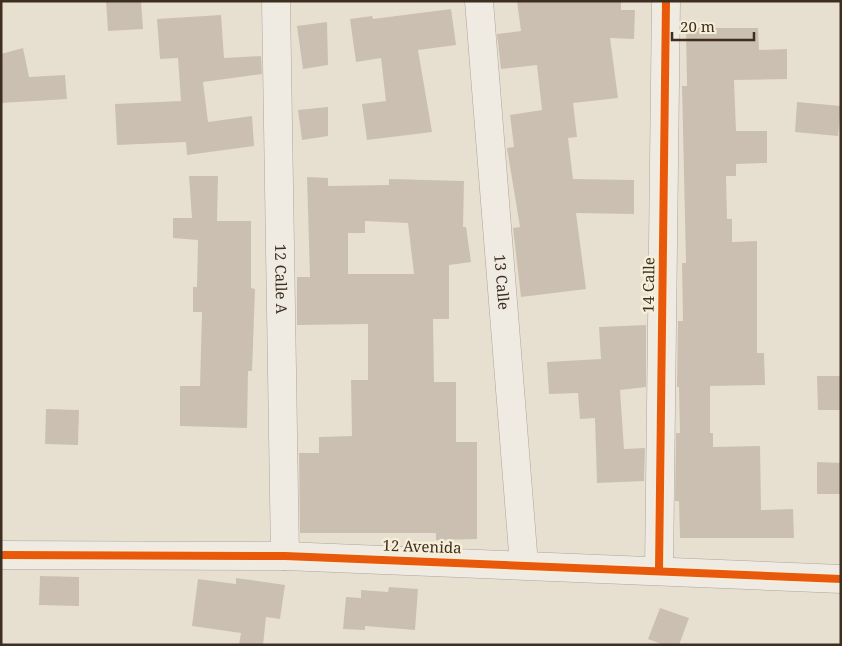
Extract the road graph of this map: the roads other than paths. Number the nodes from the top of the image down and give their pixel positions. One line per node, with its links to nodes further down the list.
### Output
1 (276, 1): 5 (street, 12 Calle A)
2 (479, 1): 6 (street, 13 Calle)
3 (666, 1): 7 (street, 14 Calle)
4 (1, 555): 5 (street, 12 Avenida)
5 (285, 556): 6 (street, 12 Avenida)
6 (524, 565): 7 (street, 12 Avenida)
7 (658, 570): 8 (street, 12 Avenida)
8 (841, 579)

